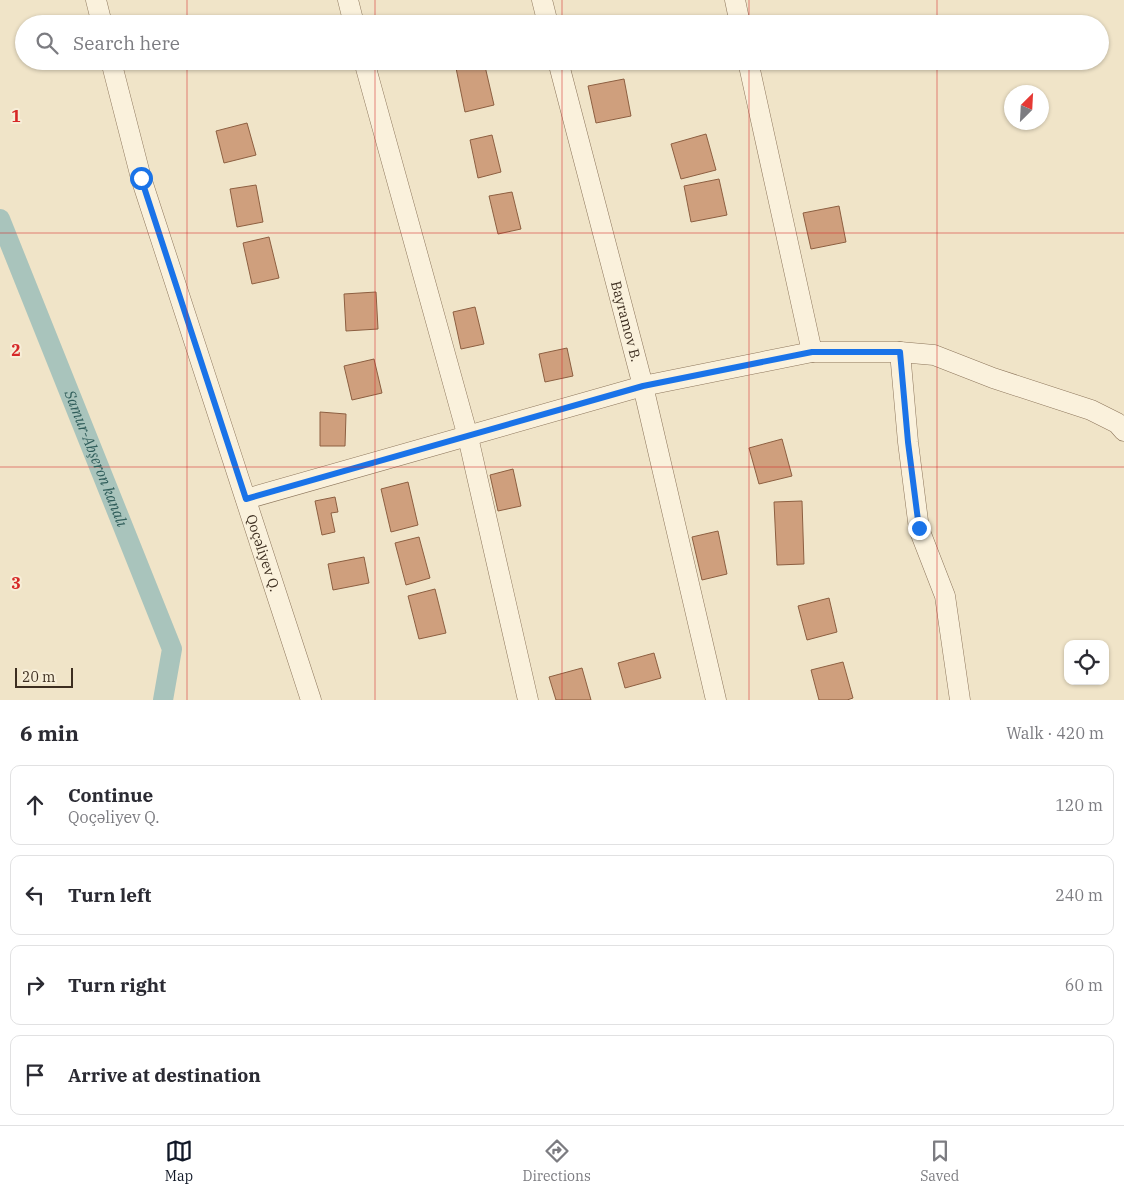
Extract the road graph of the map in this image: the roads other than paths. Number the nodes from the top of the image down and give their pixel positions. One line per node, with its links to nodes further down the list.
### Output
1 (96, 0): 5 (street)
2 (348, 0): 6 (street)
3 (542, 0): 7 (street)
4 (735, 0): 8 (street)
5 (100, 15)
6 (352, 15)
7 (546, 15)
8 (738, 15)
9 (113, 70): 18 (street, Qoçəliyev Q.)
10 (366, 70): 17 (street)
11 (560, 70): 15 (street, Bayramov B.)
12 (750, 70): 13 (street)
13 (812, 352): 14 (street); 15 (street)
14 (900, 352): 16 (street); 22 (street)
15 (643, 386): 17 (street); 21 (street, Bayramov B.)
16 (1124, 431)
17 (468, 437): 18 (street); 20 (street)
18 (246, 499): 19 (street, Qoçəliyev Q.)
19 (311, 700)
20 (528, 700)
21 (716, 700)
22 (960, 700)

